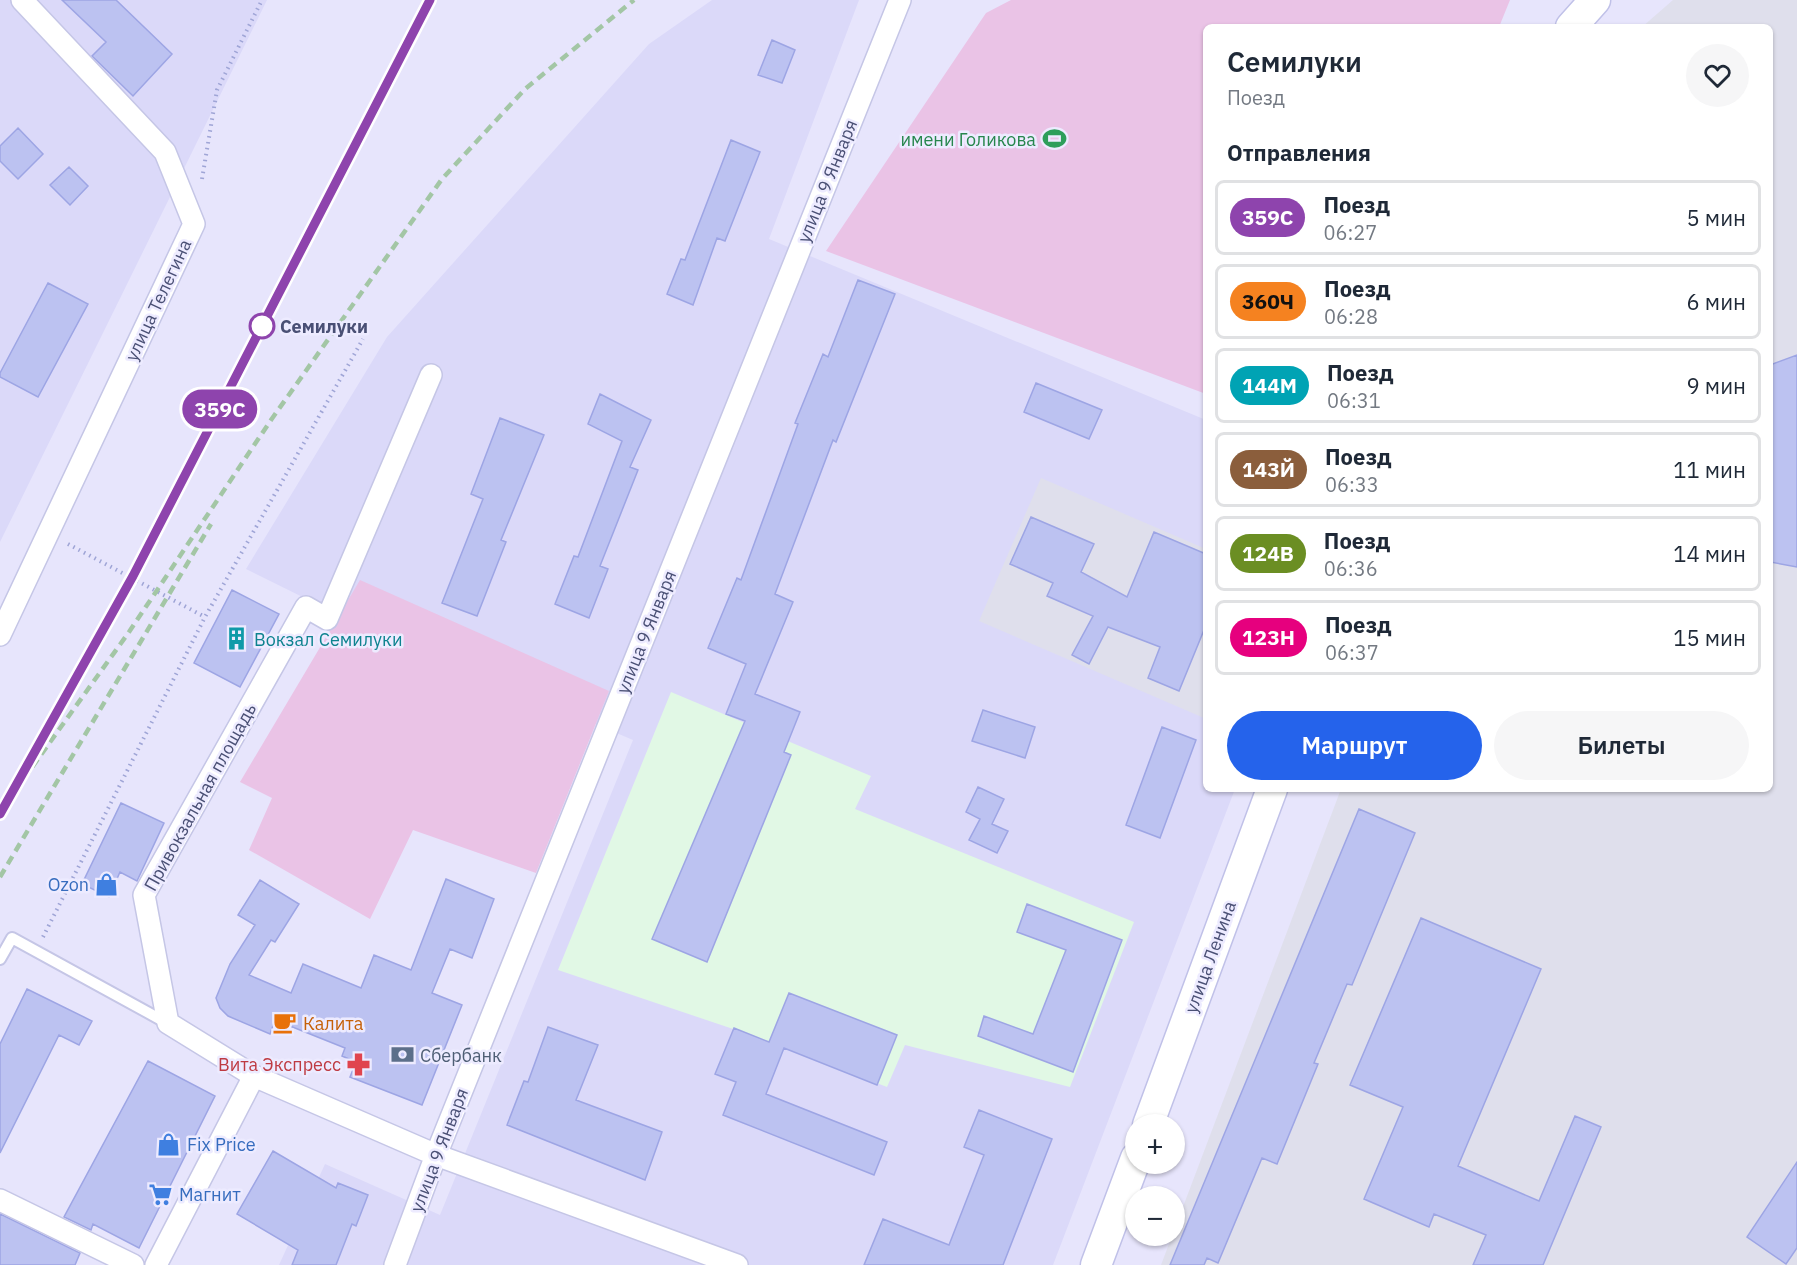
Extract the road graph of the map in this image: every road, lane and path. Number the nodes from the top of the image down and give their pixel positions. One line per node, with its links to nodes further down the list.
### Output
1 (22, 0): 6 (street, улица Телегина)
2 (262, 0): 6 (path)
3 (900, 0): 18 (street, улица 9 Января)
4 (1595, 0): 5 (street)
5 (1573, 24)
6 (194, 224): 9 (street, улица Телегина)
7 (363, 339): 10 (path)
8 (431, 375): 15 (street, Привокзальная площадь)
9 (47, 533): 10 (path); 11 (street, улица Телегина)
10 (205, 617): 13 (path)
11 (0, 635)
12 (1271, 792): 17 (street, улица Ленина)
13 (36, 951): 14 (lane); 15 (lane)
14 (0, 959)
15 (168, 1023): 16 (street)
16 (254, 1076): 18 (street); 22 (street)
17 (1152, 1114)
18 (436, 1155): 23 (street, улица 9 Января); 24 (street)
19 (1130, 1174): 25 (street)
20 (0, 1200): 21 (street)
21 (133, 1265)
22 (156, 1265)
23 (395, 1265)
24 (737, 1265)
25 (1096, 1265)

